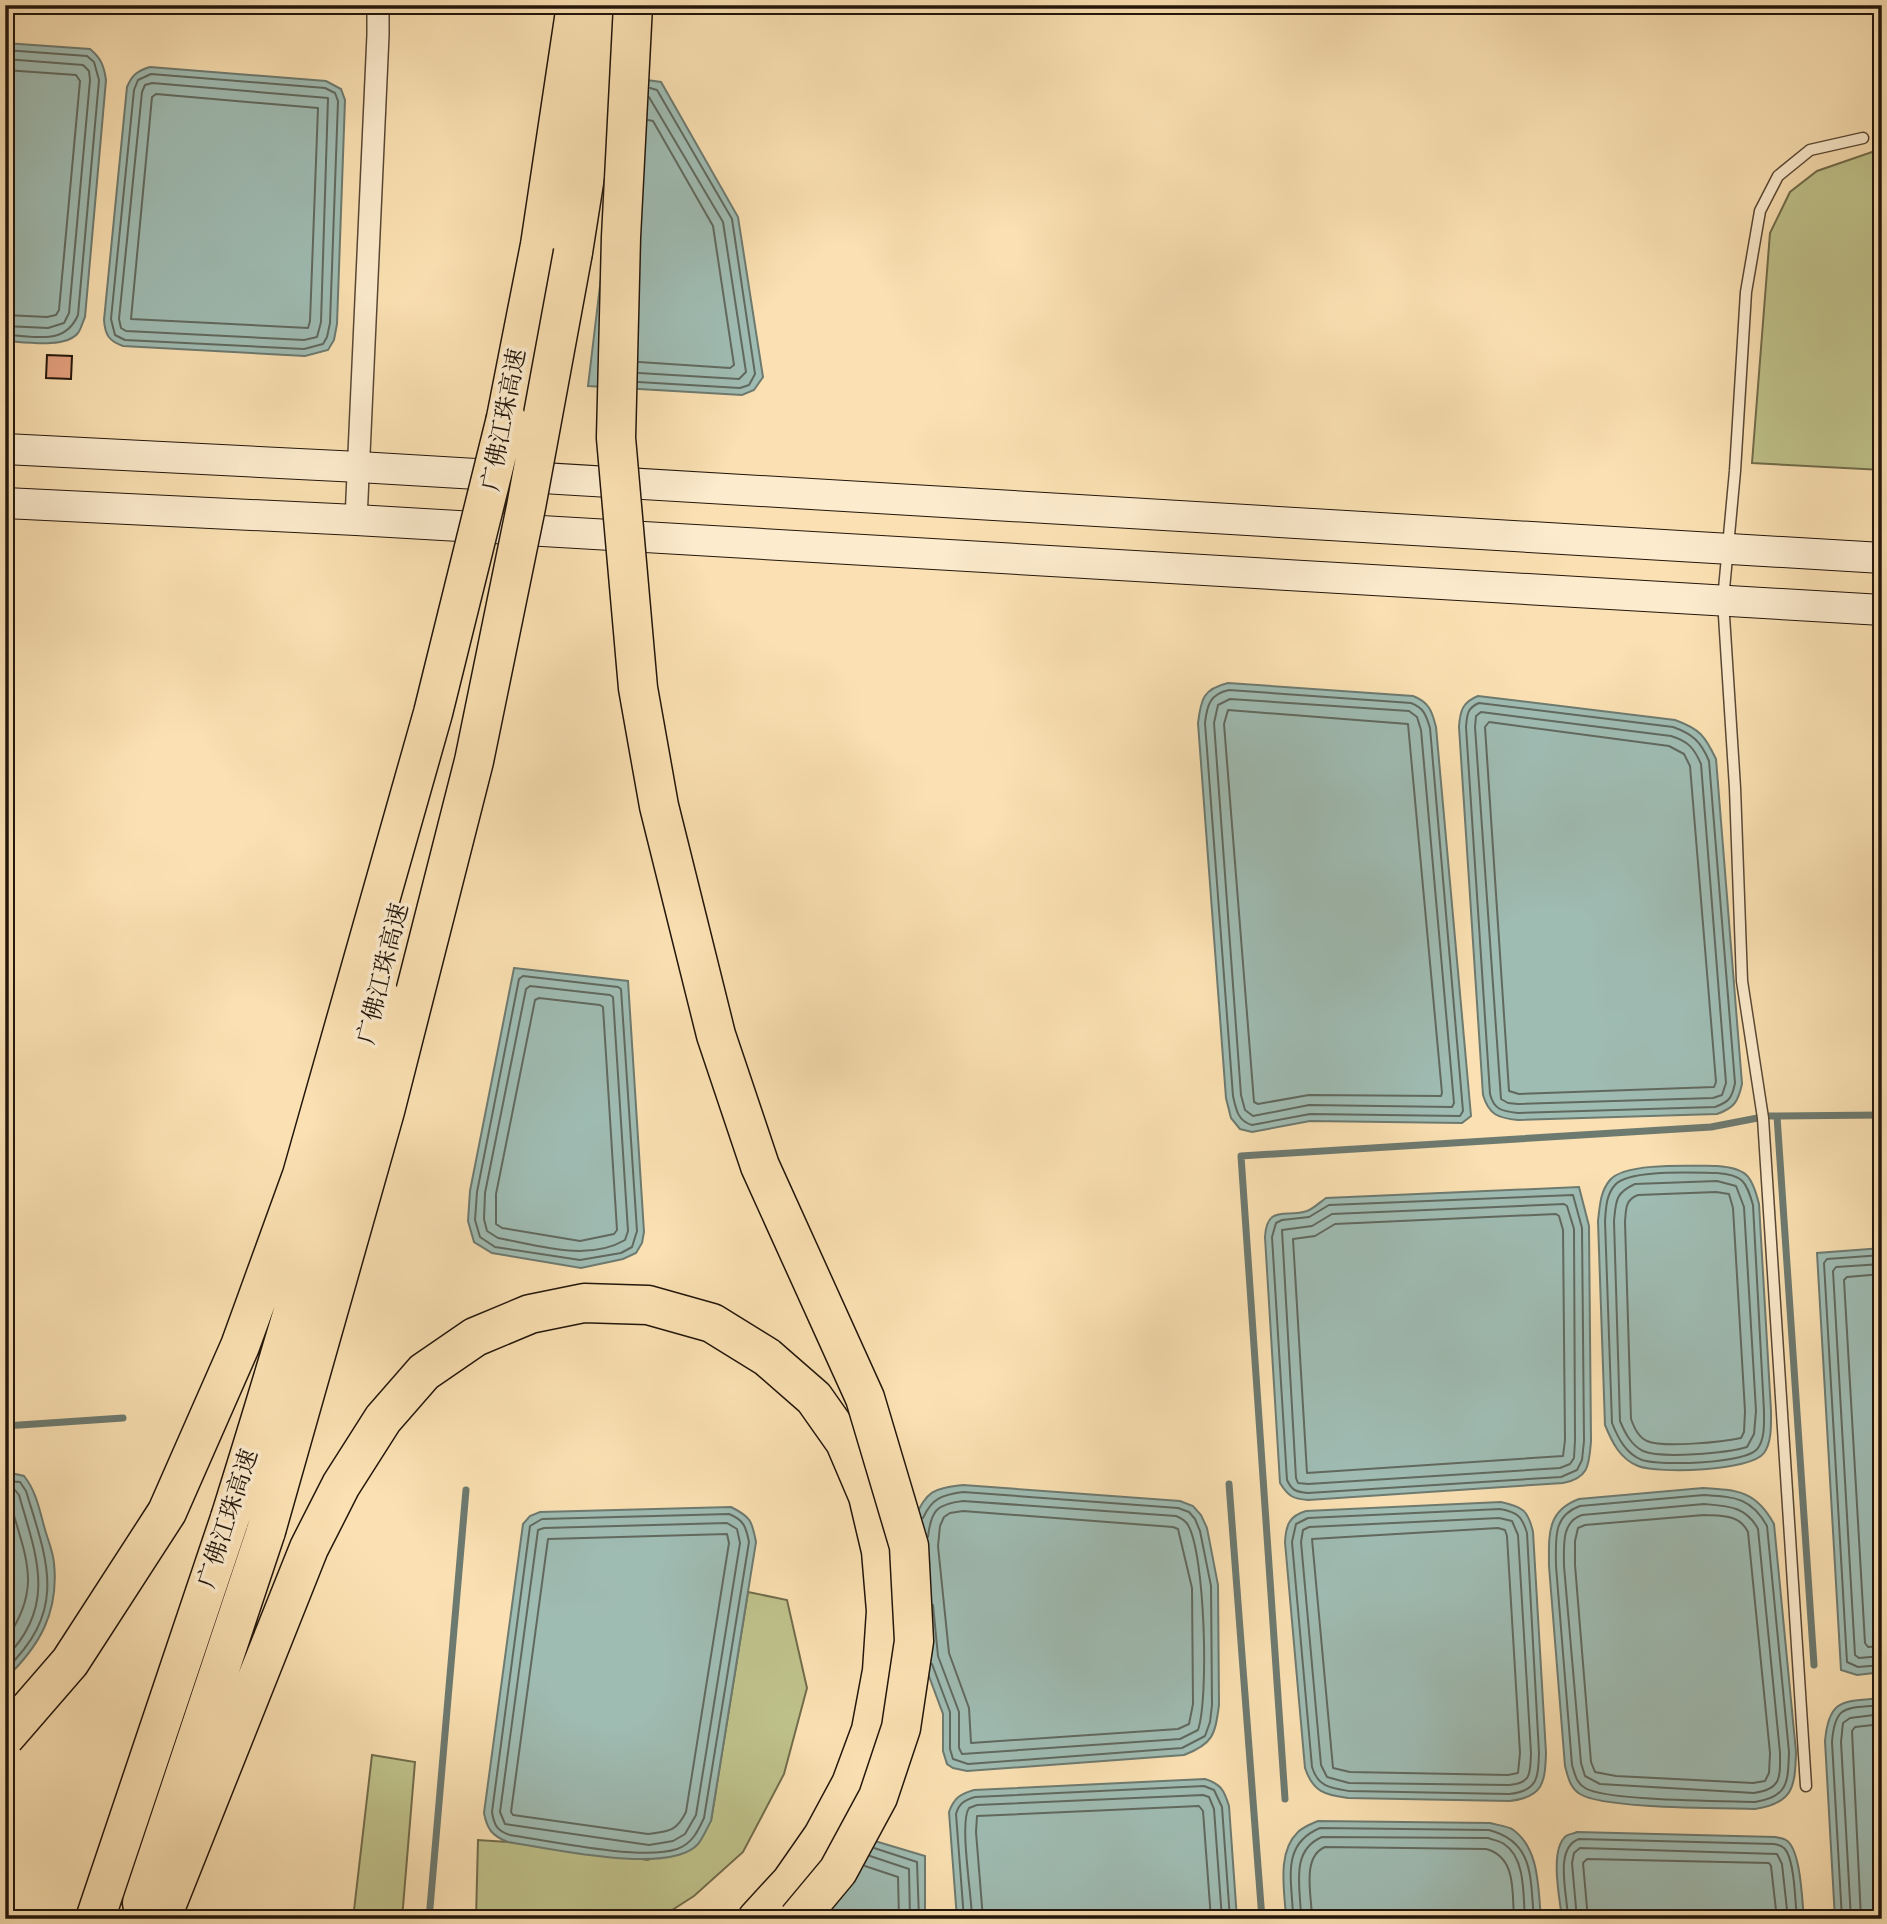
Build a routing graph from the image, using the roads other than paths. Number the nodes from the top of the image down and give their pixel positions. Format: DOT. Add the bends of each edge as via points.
graph roads {
  1 [pos="377,5"];
  2 [pos="576,5"];
  3 [pos="612,5"];
  4 [pos="633,5"];
  5 [pos="1863,138"];
  6 [pos="506,418"];
  7 [pos="5,449"];
  8 [pos="359,467"];
  9 [pos="5,503"];
  10 [pos="356,520"];
  11 [pos="1728,549"];
  12 [pos="1882,558"];
  13 [pos="1723,600"];
  14 [pos="1882,610"];
  15 [pos="5,1737"];
  16 [pos="1806,1786"];
  17 [pos="94,1919"];
  18 [pos="137,1919"];
  19 [pos="162,1919"];
  20 [pos="757,1919"];
  21 [pos="798,1919"];
  1 -- 8 [label="street"];
  2 -- 6 [label="highway, 广佛江珠高速" via="540,245"];
  3 -- 18 [label="highway, 广佛江珠高速, bridge" via="566,292 474,761 385,1111 266,1531"];
  4 -- 21 [label="highway, bridge" via="616,438 638,688 659,806 716,1035 760,1166 865,1398 909,1546 914,1641 901,1728 865,1822 838,1871"];
  5 -- 11 [label="lane" via="1810,150 1778,176 1760,211 1746,292"];
  6 -- 15 [label="highway, bridge" via="433,713 302,1175 240,1346 167,1512 70,1662"];
  6 -- 17 [label="highway, 广佛江珠高速, bridge" via="431,783 352,1105 230,1518"];
  7 -- 8 [label="main road"];
  8 -- 10 [label="street"];
  8 -- 11 [label="main road"];
  9 -- 10 [label="main road"];
  10 -- 13 [label="main road"];
  11 -- 12 [label="main road"];
  11 -- 13 [label="lane"];
  13 -- 14 [label="main road"];
  13 -- 16 [label="lane" via="1742,981 1763,1118"];
  19 -- 20 [label="highway" via="309,1548 341,1485 383,1419 424,1372 475,1337 530,1314 584,1303 648,1305 712,1323 767,1357 814,1398 845,1443 868,1496 879,1540 886,1611 882,1671 871,1730 851,1784 823,1836 791,1882"];
}
